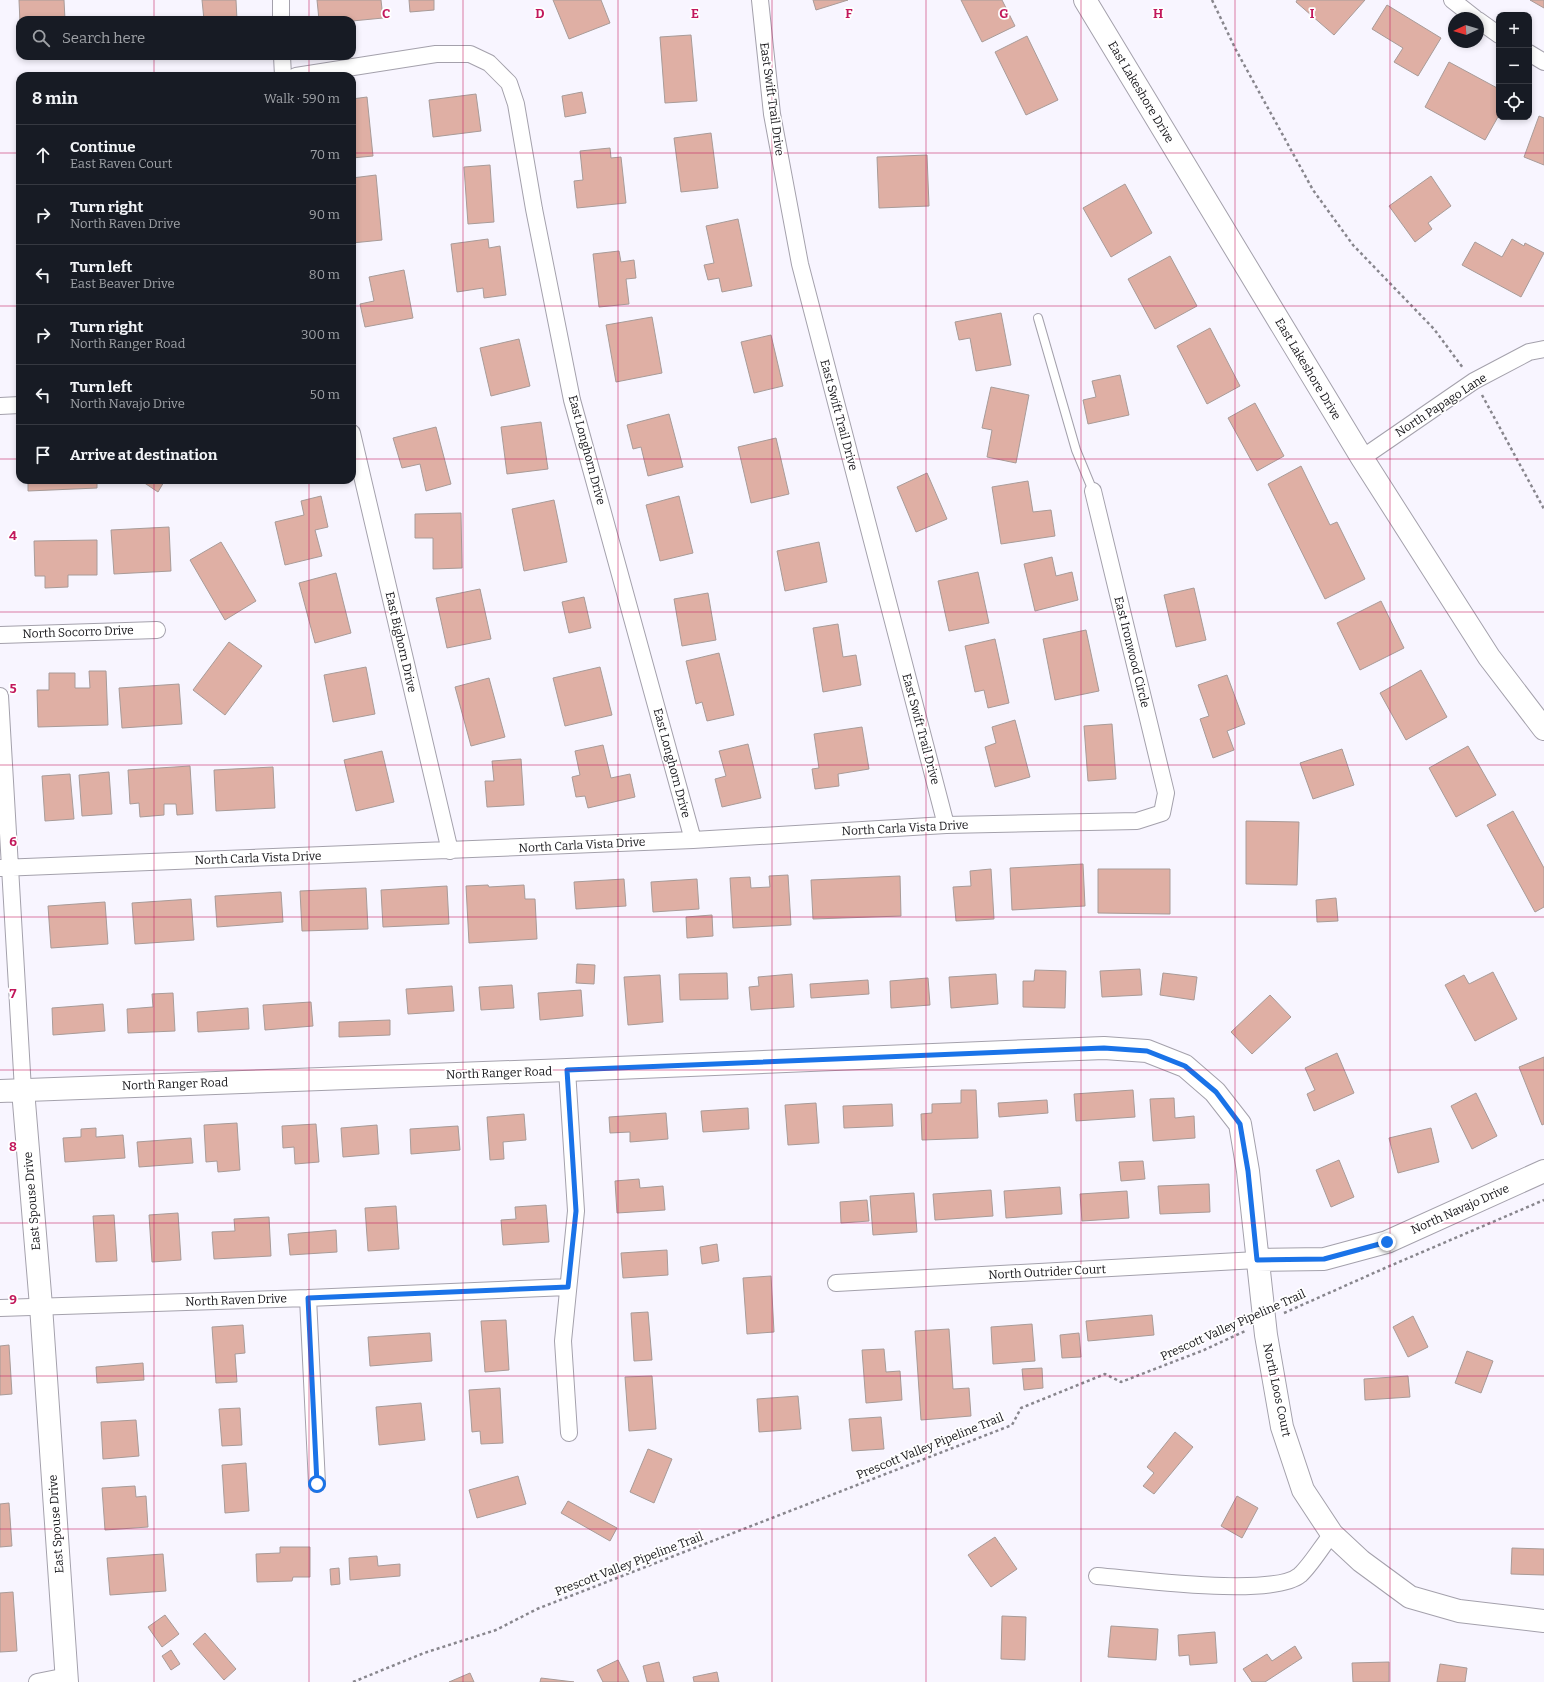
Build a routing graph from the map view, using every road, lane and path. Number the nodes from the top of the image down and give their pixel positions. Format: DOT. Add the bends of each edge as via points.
graph roads {
  1 [pos="281,0"];
  2 [pos="760,0"];
  3 [pos="1085,0"];
  4 [pos="1212,0"];
  5 [pos="1452,0"];
  6 [pos="1467,12"];
  7 [pos="281,16"];
  8 [pos="1484,24"];
  9 [pos="1496,33"];
  10 [pos="1532,55"];
  11 [pos="282,60"];
  12 [pos="1544,62"];
  13 [pos="283,72"];
  14 [pos="321,72"];
  15 [pos="1038,318"];
  16 [pos="1544,349"];
  17 [pos="1474,381"];
  18 [pos="16,405"];
  19 [pos="0,406"];
  20 [pos="356,450"];
  21 [pos="1362,458"];
  22 [pos="1093,491"];
  23 [pos="1544,508"];
  24 [pos="157,630"];
  25 [pos="0,635"];
  26 [pos="0,696"];
  27 [pos="1544,729"];
  28 [pos="1162,813"];
  29 [pos="946,825"];
  30 [pos="693,840"];
  31 [pos="450,851"];
  32 [pos="4,868"];
  33 [pos="567,1070"];
  34 [pos="23,1090"];
  35 [pos="0,1091"];
  36 [pos="1544,1171"];
  37 [pos="1544,1200"];
  38 [pos="1257,1260"];
  39 [pos="836,1283"];
  40 [pos="568,1287"];
  41 [pos="308,1298"];
  42 [pos="41,1306"];
  43 [pos="0,1308"];
  44 [pos="1264,1323"];
  45 [pos="569,1433"];
  46 [pos="317,1484"];
  47 [pos="1332,1534"];
  48 [pos="1097,1576"];
  49 [pos="1544,1621"];
  50 [pos="67,1679"];
  51 [pos="38,1682"];
  52 [pos="353,1682"];
  1 -- 7 [label="street"];
  2 -- 29 [label="street, East Swift Trail Drive" via="772,114 800,264"];
  3 -- 21 [label="street, East Lakeshore Drive"];
  4 -- 17 [label="path" via="1236,50 1313,190 1353,245 1434,329"];
  5 -- 6 [label="street"];
  8 -- 9 [label="street"];
  10 -- 12 [label="street"];
  11 -- 13 [label="street"];
  14 -- 30 [label="street, East Longhorn Drive" via="436,54 470,54 490,63 509,83 516,104 572,400"];
  15 -- 22 [label="lane" via="1076,450"];
  16 -- 17 [label="street, North Papago Lane" via="1529,352"];
  17 -- 21 [label="street, North Papago Lane"];
  17 -- 23 [label="path"];
  18 -- 19 [label="street"];
  20 -- 31 [label="street, East Bighorn Drive"];
  21 -- 27 [label="street, East Lakeshore Drive" via="1489,657"];
  22 -- 28 [label="street, East Ironwood Circle" via="1166,793"];
  24 -- 25 [label="street, North Socorro Drive"];
  26 -- 32 [label="street, East Spouse Drive"];
  28 -- 29 [label="street, North Carla Vista Drive" via="1137,821"];
  29 -- 30 [label="street, North Carla Vista Drive"];
  30 -- 31 [label="street, North Carla Vista Drive"];
  31 -- 32 [label="street, North Carla Vista Drive"];
  32 -- 34 [label="street, East Spouse Drive"];
  33 -- 34 [label="street, North Ranger Road"];
  33 -- 38 [label="street, North Ranger Road" via="1104,1048 1147,1051 1185,1066 1216,1092 1240,1124 1248,1171"];
  33 -- 40 [label="street" via="576,1211"];
  34 -- 35 [label="street, North Ranger Road"];
  34 -- 42 [label="street, East Spouse Drive"];
  36 -- 38 [label="street, North Navajo Drive" via="1387,1242 1324,1259"];
  37 -- 44 [label="path, Prescott Valley Pipeline Trail"];
  38 -- 39 [label="street, North Outrider Court"];
  38 -- 44 [label="street, North Loos Court"];
  40 -- 41 [label="street, North Raven Drive"];
  40 -- 45 [label="street" via="563,1341"];
  41 -- 42 [label="street, North Raven Drive"];
  41 -- 46 [label="street"];
  42 -- 43 [label="street, North Raven Drive"];
  42 -- 50 [label="street, East Spouse Drive"];
  44 -- 47 [label="street, North Loos Court" via="1282,1427 1303,1490"];
  44 -- 52 [label="path, Prescott Valley Pipeline Trail" via="1204,1350 1121,1382 1104,1374 1021,1408 1012,1425 538,1609 496,1630 424,1653"];
  47 -- 48 [label="street" via="1299,1575 1278,1584 1212,1585"];
  47 -- 49 [label="street, North Loos Court" via="1361,1561 1410,1597 1460,1611"];
  50 -- 51 [label="street"];
}
